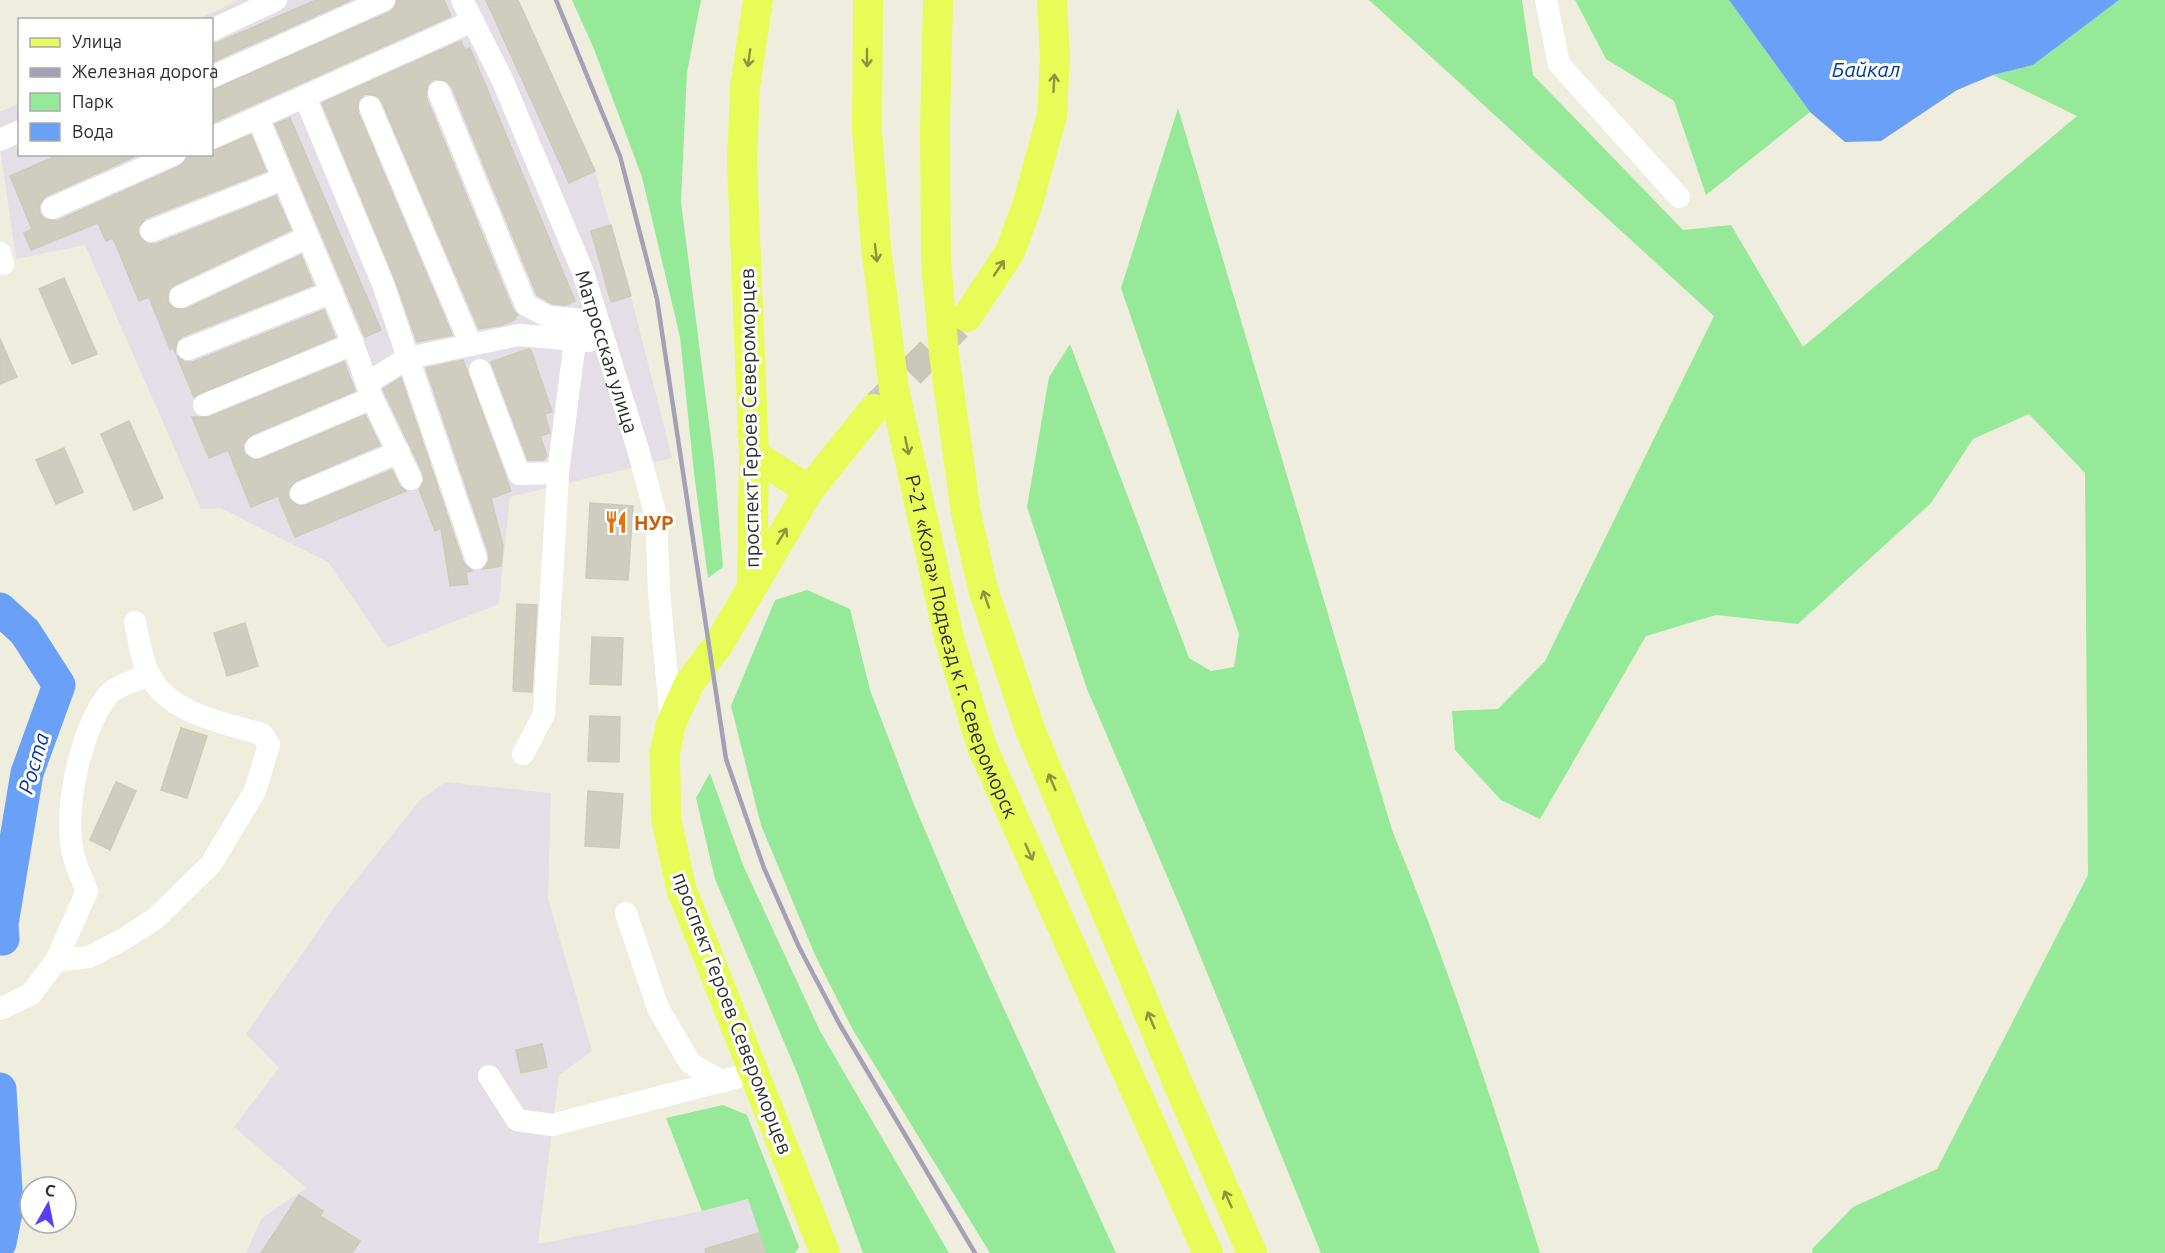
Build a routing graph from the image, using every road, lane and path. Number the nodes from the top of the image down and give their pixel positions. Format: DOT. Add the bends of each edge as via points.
graph roads {
  1 [pos="276,0"];
  2 [pos="384,0"];
  3 [pos="462,0"];
  4 [pos="758,0"];
  5 [pos="868,0"];
  6 [pos="938,0"];
  7 [pos="1052,0"];
  8 [pos="1546,0"];
  9 [pos="473,21"];
  10 [pos="213,30"];
  11 [pos="213,77"];
  12 [pos="439,92"];
  13 [pos="305,97"];
  14 [pos="370,107"];
  15 [pos="258,118"];
  16 [pos="18,132"];
  17 [pos="213,138"];
  18 [pos="0,140"];
  19 [pos="170,156"];
  20 [pos="283,178"];
  21 [pos="1679,197"];
  22 [pos="52,208"];
  23 [pos="151,231"];
  24 [pos="308,237"];
  25 [pos="332,292"];
  26 [pos="180,297"];
  27 [pos="967,316"];
  28 [pos="601,332"];
  29 [pos="575,341"];
  30 [pos="354,344"];
  31 [pos="471,345"];
  32 [pos="188,349"];
  33 [pos="408,358"];
  34 [pos="480,370"];
  35 [pos="370,390"];
  36 [pos="204,405"];
  37 [pos="874,409"];
  38 [pos="256,447"];
  39 [pos="399,452"];
  40 [pos="754,455"];
  41 [pos="558,473"];
  42 [pos="411,479"];
  43 [pos="809,490"];
  44 [pos="302,493"];
  45 [pos="476,558"];
  46 [pos="752,586"];
  47 [pos="135,622"];
  48 [pos="149,675"];
  49 [pos="671,724"];
  50 [pos="523,754"];
  51 [pos="626,913"];
  52 [pos="56,961"];
  53 [pos="0,1009"];
  54 [pos="753,1073"];
  55 [pos="489,1076"];
  56 [pos="722,1082"];
  57 [pos="825,1253"];
  58 [pos="1208,1253"];
  59 [pos="1252,1253"];
  1 -- 10 [label="street"];
  2 -- 11 [label="street"];
  3 -- 9 [label="street, Матросская улица"];
  4 -- 40 [label="main road, проспект Героев Североморцев, one-way" via="745,87 742,162"];
  5 -- 58 [label="main road, Р-21 «Кола» Подъезд к г. Североморск, one-way" via="867,130 876,247 894,389 949,638 982,747"];
  59 -- 6 [label="main road, Р-21 «Кола» Подъезд к г. Североморск, one-way" via="1030,729 982,590 966,513 944,354 936,261"];
  27 -- 7 [label="main road, one-way" via="1010,252 1052,115"];
  8 -- 21 [label="street" via="1559,64"];
  9 -- 13 [label="street"];
  9 -- 28 [label="street, Матросская улица" via="502,79 583,272"];
  12 -- 28 [label="street" via="526,305"];
  13 -- 15 [label="street"];
  13 -- 33 [label="street" via="383,284"];
  14 -- 31 [label="street"];
  15 -- 17 [label="street"];
  15 -- 20 [label="street"];
  16 -- 18 [label="street"];
  19 -- 22 [label="street"];
  20 -- 23 [label="street"];
  20 -- 24 [label="street"];
  24 -- 25 [label="street"];
  24 -- 26 [label="street"];
  25 -- 30 [label="street"];
  25 -- 32 [label="street"];
  28 -- 29 [label="street"];
  28 -- 49 [label="street, Матросская улица" via="656,516"];
  29 -- 31 [label="street" via="519,335"];
  29 -- 41 [label="street"];
  30 -- 35 [label="street"];
  30 -- 36 [label="street"];
  31 -- 33 [label="street"];
  33 -- 35 [label="street"];
  33 -- 45 [label="street"];
  34 -- 41 [label="street" via="519,474"];
  35 -- 38 [label="street"];
  35 -- 39 [label="street"];
  37 -- 43 [label="main road"];
  39 -- 42 [label="street"];
  39 -- 44 [label="street"];
  40 -- 43 [label="main road"];
  40 -- 46 [label="main road, проспект Героев Североморцев"];
  41 -- 50 [label="street" via="544,714"];
  46 -- 43 [label="main road, one-way"];
  46 -- 49 [label="main road, проспект Героев Североморцев" via="720,642 689,684"];
  47 -- 48 [label="street"];
  48 -- 52 [label="street" via="109,693 85,737 72,792 72,831 73,856 87,891"];
  48 -- 52 [label="street" via="165,698 196,713 262,734 268,745 255,791 211,864 155,919 89,957"];
  49 -- 54 [label="main road, проспект Героев Североморцев" via="665,752 666,818 681,888"];
  51 -- 56 [label="street" via="658,1008 690,1063"];
  52 -- 53 [label="street" via="31,994"];
  54 -- 56 [label="street"];
  54 -- 57 [label="main road, проспект Героев Североморцев"];
  55 -- 56 [label="street" via="517,1120 552,1125"];
}
